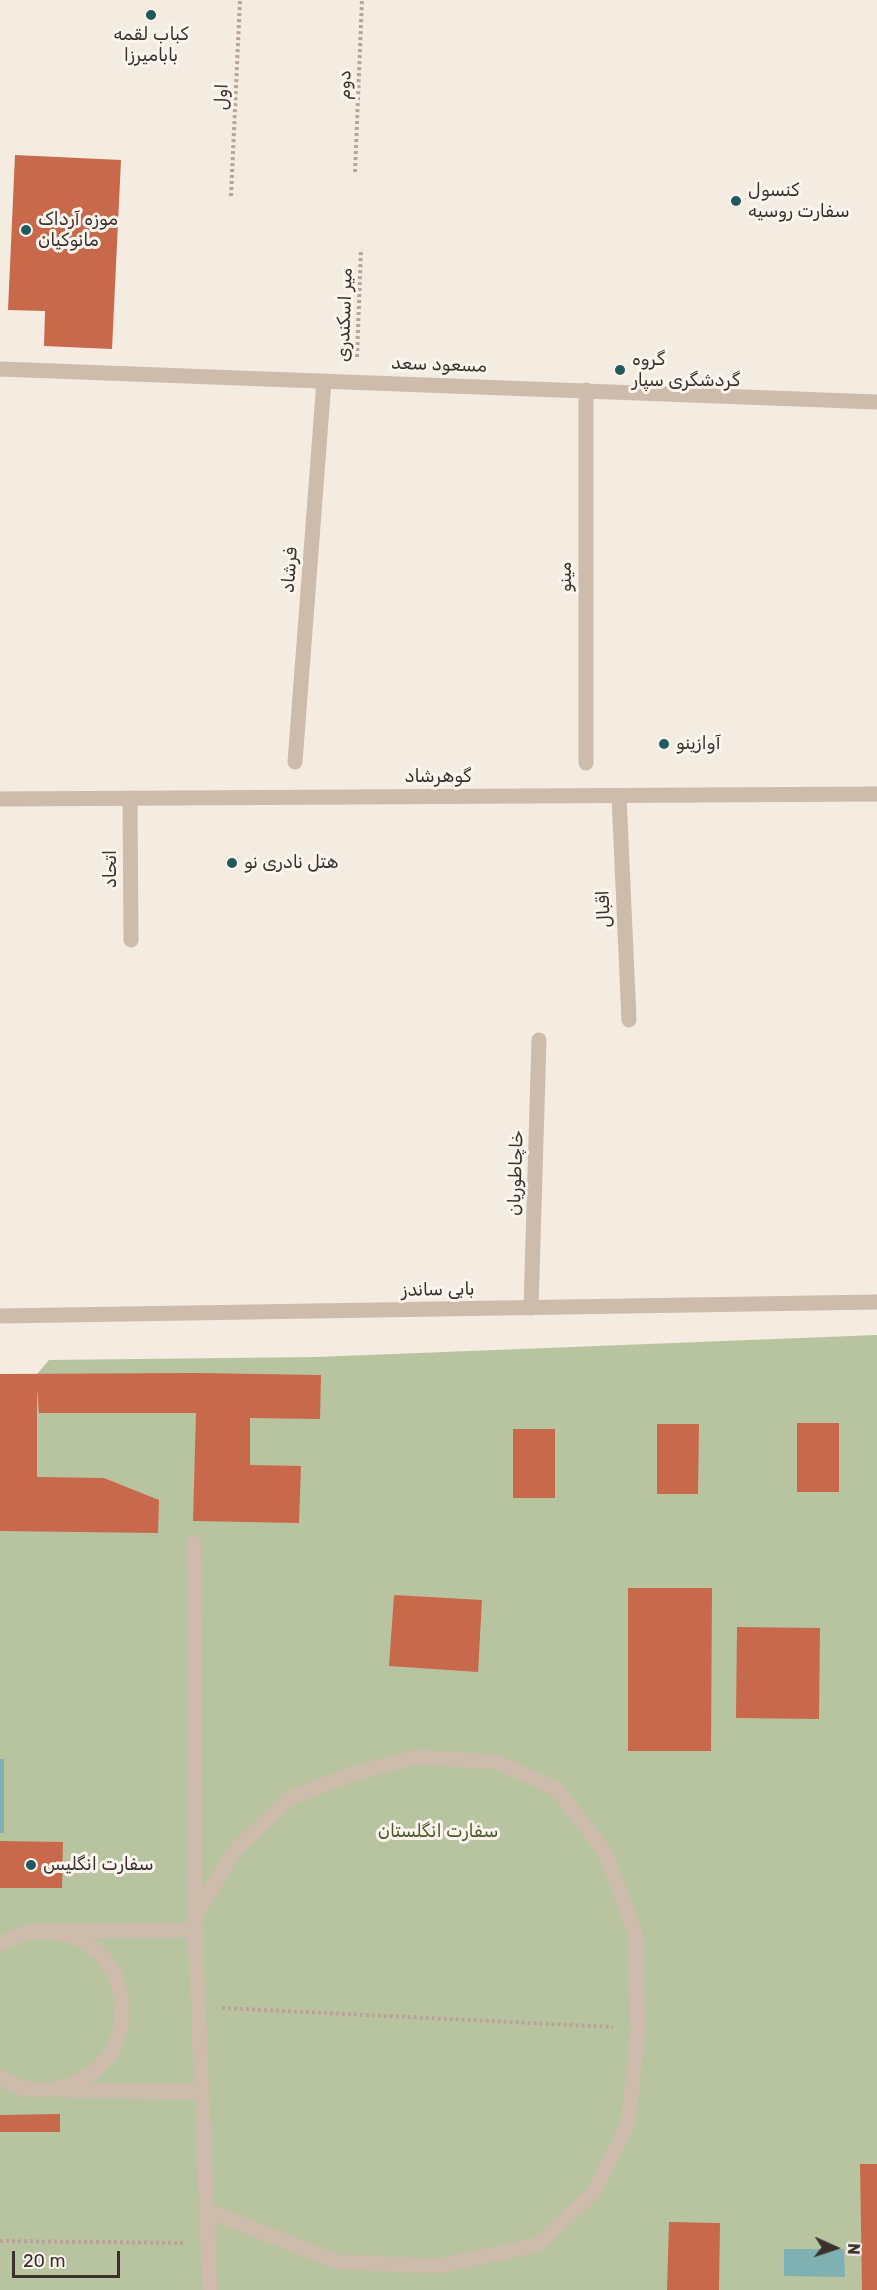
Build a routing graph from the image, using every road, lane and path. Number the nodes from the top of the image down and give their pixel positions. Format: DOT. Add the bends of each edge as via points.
graph roads {
  1 [pos="240,0"];
  2 [pos="362,0"];
  3 [pos="355,172"];
  4 [pos="231,196"];
  5 [pos="361,249"];
  6 [pos="0,369"];
  7 [pos="324,381"];
  8 [pos="356,382"];
  9 [pos="586,390"];
  10 [pos="877,402"];
  11 [pos="295,762"];
  12 [pos="586,763"];
  13 [pos="877,794"];
  14 [pos="619,796"];
  15 [pos="130,798"];
  16 [pos="0,799"];
  17 [pos="131,940"];
  18 [pos="629,1020"];
  19 [pos="539,1040"];
  20 [pos="877,1302"];
  21 [pos="531,1308"];
  22 [pos="0,1316"];
  23 [pos="194,1543"];
  24 [pos="195,1922"];
  25 [pos="53,1931"];
  26 [pos="0,1944"];
  27 [pos="199,2007"];
  28 [pos="638,2028"];
  29 [pos="0,2077"];
  30 [pos="47,2090"];
  31 [pos="202,2092"];
  32 [pos="208,2211"];
  33 [pos="0,2241"];
  34 [pos="208,2243"];
  35 [pos="210,2290"];
  1 -- 4 [label="path, اول"];
  2 -- 3 [label="path, دوم"];
  5 -- 8 [label="path, میر اسکندری"];
  6 -- 7 [label="street, مسعود سعد"];
  7 -- 8 [label="street, مسعود سعد"];
  7 -- 11 [label="street, فرشاد"];
  8 -- 9 [label="street, مسعود سعد"];
  9 -- 10 [label="street, مسعود سعد"];
  9 -- 12 [label="street, مینو"];
  13 -- 14 [label="street, گوهرشاد"];
  14 -- 15 [label="street, گوهرشاد"];
  14 -- 18 [label="street, اقبال"];
  15 -- 16 [label="street, گوهرشاد"];
  15 -- 17 [label="street, اتحاد"];
  19 -- 21 [label="street, خاچاطوریان"];
  20 -- 21 [label="street, بابی ساندز"];
  21 -- 22 [label="street, بابی ساندز"];
  23 -- 24 [label="street"];
  24 -- 25 [label="street"];
  24 -- 27 [label="street"];
  24 -- 28 [label="street" via="236,1849 290,1798 416,1756 497,1762 557,1789 606,1854 635,1933"];
  25 -- 26 [label="street" via="26,1932"];
  25 -- 30 [label="street" via="78,1938 100,1953 115,1975 122,2001 122,2027 112,2052 95,2071 72,2085"];
  27 -- 28 [label="path"];
  27 -- 31 [label="street"];
  28 -- 32 [label="street" via="628,2124 593,2193 537,2245 438,2266 337,2262"];
  29 -- 30 [label="street" via="21,2088"];
  30 -- 31 [label="street"];
  31 -- 32 [label="street"];
  32 -- 34 [label="street"];
  33 -- 34 [label="path"];
  34 -- 35 [label="street"];
}
